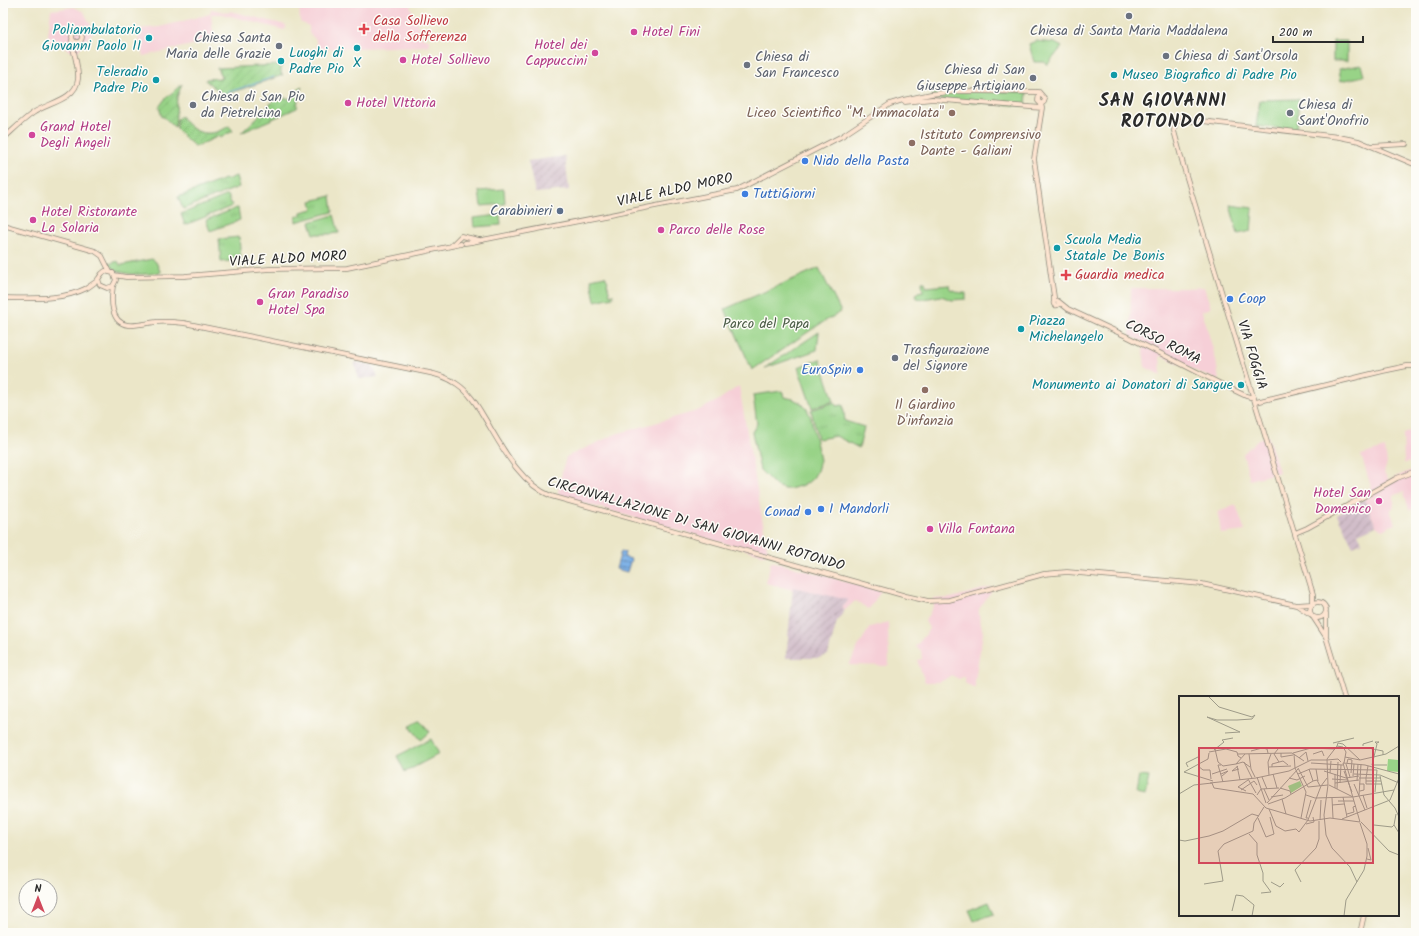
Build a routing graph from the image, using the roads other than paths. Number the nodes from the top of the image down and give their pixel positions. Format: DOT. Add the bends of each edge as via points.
graph roads {
  1 [pos="72,40"];
  2 [pos="79,42"];
  3 [pos="75,54"];
  4 [pos="1039,92"];
  5 [pos="1040,104"];
  6 [pos="878,111"];
  7 [pos="1179,116"];
  8 [pos="1192,121"];
  9 [pos="3,139"];
  10 [pos="1406,144"];
  11 [pos="1369,146"];
  12 [pos="1416,166"];
  13 [pos="3,225"];
  14 [pos="464,236"];
  15 [pos="458,240"];
  16 [pos="482,240"];
  17 [pos="463,243"];
  18 [pos="449,247"];
  19 [pos="396,258"];
  20 [pos="104,262"];
  21 [pos="398,264"];
  22 [pos="102,273"];
  23 [pos="112,273"];
  24 [pos="126,277"];
  25 [pos="98,280"];
  26 [pos="114,284"];
  27 [pos="88,287"];
  28 [pos="104,288"];
  29 [pos="3,298"];
  30 [pos="112,299"];
  31 [pos="1416,366"];
  32 [pos="1255,400"];
  33 [pos="1416,471"];
  34 [pos="1295,533"];
  35 [pos="1313,594"];
  36 [pos="1319,602"];
  37 [pos="1312,604"];
  38 [pos="1296,605"];
  39 [pos="1326,612"];
  40 [pos="1312,616"];
  41 [pos="1326,637"];
  42 [pos="1344,696"];
  43 [pos="1364,916"];
  44 [pos="1360,933"];
  1 -- 2 [label="main road"];
  1 -- 2 [label="main road" via="73,34 78,33 81,37"];
  1 -- 3 [label="main road"];
  2 -- 3 [label="main road"];
  3 -- 9 [label="main road" via="78,80 73,91 32,114"];
  4 -- 5 [label="main road"];
  4 -- 5 [label="main road" via="1045,102"];
  4 -- 6 [label="main road" via="951,91 896,102"];
  5 -- 6 [label="main road" via="926,99"];
  5 -- 32 [label="main road, CORSO ROMA" via="1034,159 1053,292 1058,303"];
  6 -- 16 [label="main road, VIALE ALDO MORO" via="842,136 737,190"];
  7 -- 8 [label="main road"];
  8 -- 11 [label="main road" via="1339,137"];
  8 -- 32 [label="main road, VIA FOGGIA" via="1177,121 1174,124 1174,131"];
  10 -- 11 [label="main road"];
  11 -- 12 [label="main road"];
  13 -- 20 [label="main road" via="95,251"];
  14 -- 15 [label="main road, VIALE ALDO MORO" via="460,236"];
  14 -- 16 [label="main road, VIALE ALDO MORO"];
  14 -- 17 [label="main road" via="466,239"];
  15 -- 17 [label="main road"];
  15 -- 18 [label="main road, VIALE ALDO MORO"];
  16 -- 17 [label="main road, VIALE ALDO MORO"];
  17 -- 18 [label="main road, VIALE ALDO MORO"];
  18 -- 19 [label="main road, VIALE ALDO MORO"];
  19 -- 21 [label="main road"];
  19 -- 24 [label="main road, VIALE ALDO MORO" via="347,268 270,269 199,276"];
  20 -- 22 [label="main road"];
  20 -- 23 [label="main road"];
  22 -- 23 [label="main road"];
  22 -- 25 [label="main road"];
  23 -- 24 [label="main road, VIALE ALDO MORO"];
  23 -- 26 [label="main road"];
  24 -- 26 [label="main road, VIALE ALDO MORO"];
  25 -- 27 [label="main road"];
  25 -- 28 [label="main road"];
  26 -- 28 [label="main road"];
  26 -- 30 [label="main road, CIRCONVALLAZIONE DI SAN GIOVANNI ROTONDO"];
  27 -- 28 [label="main road"];
  27 -- 29 [label="main road" via="72,294 51,298"];
  28 -- 30 [label="main road, CIRCONVALLAZIONE DI SAN GIOVANNI ROTONDO"];
  30 -- 38 [label="main road, CIRCONVALLAZIONE DI SAN GIOVANNI ROTONDO" via="115,316 123,324 184,323 448,378 471,398 525,478 535,488 551,496 906,596 924,600 952,600 1044,574 1067,572 1202,584"];
  31 -- 32 [label="main road"];
  32 -- 34 [label="main road, VIA FOGGIA"];
  33 -- 34 [label="main road" via="1397,478"];
  34 -- 35 [label="main road, VIA FOGGIA"];
  35 -- 36 [label="main road, VIA FOGGIA"];
  35 -- 37 [label="main road, VIA FOGGIA"];
  36 -- 37 [label="main road"];
  36 -- 39 [label="main road, VIA FOGGIA" via="1325,605"];
  37 -- 38 [label="main road, CIRCONVALLAZIONE DI SAN GIOVANNI ROTONDO"];
  37 -- 40 [label="main road, VIA FOGGIA" via="1309,609"];
  38 -- 40 [label="main road, CIRCONVALLAZIONE DI SAN GIOVANNI ROTONDO"];
  39 -- 40 [label="main road" via="1320,617"];
  39 -- 41 [label="main road, VIA FOGGIA"];
  40 -- 41 [label="main road, VIA FOGGIA"];
  41 -- 42 [label="main road, VIA FOGGIA"];
  43 -- 44 [label="main road"];
}
